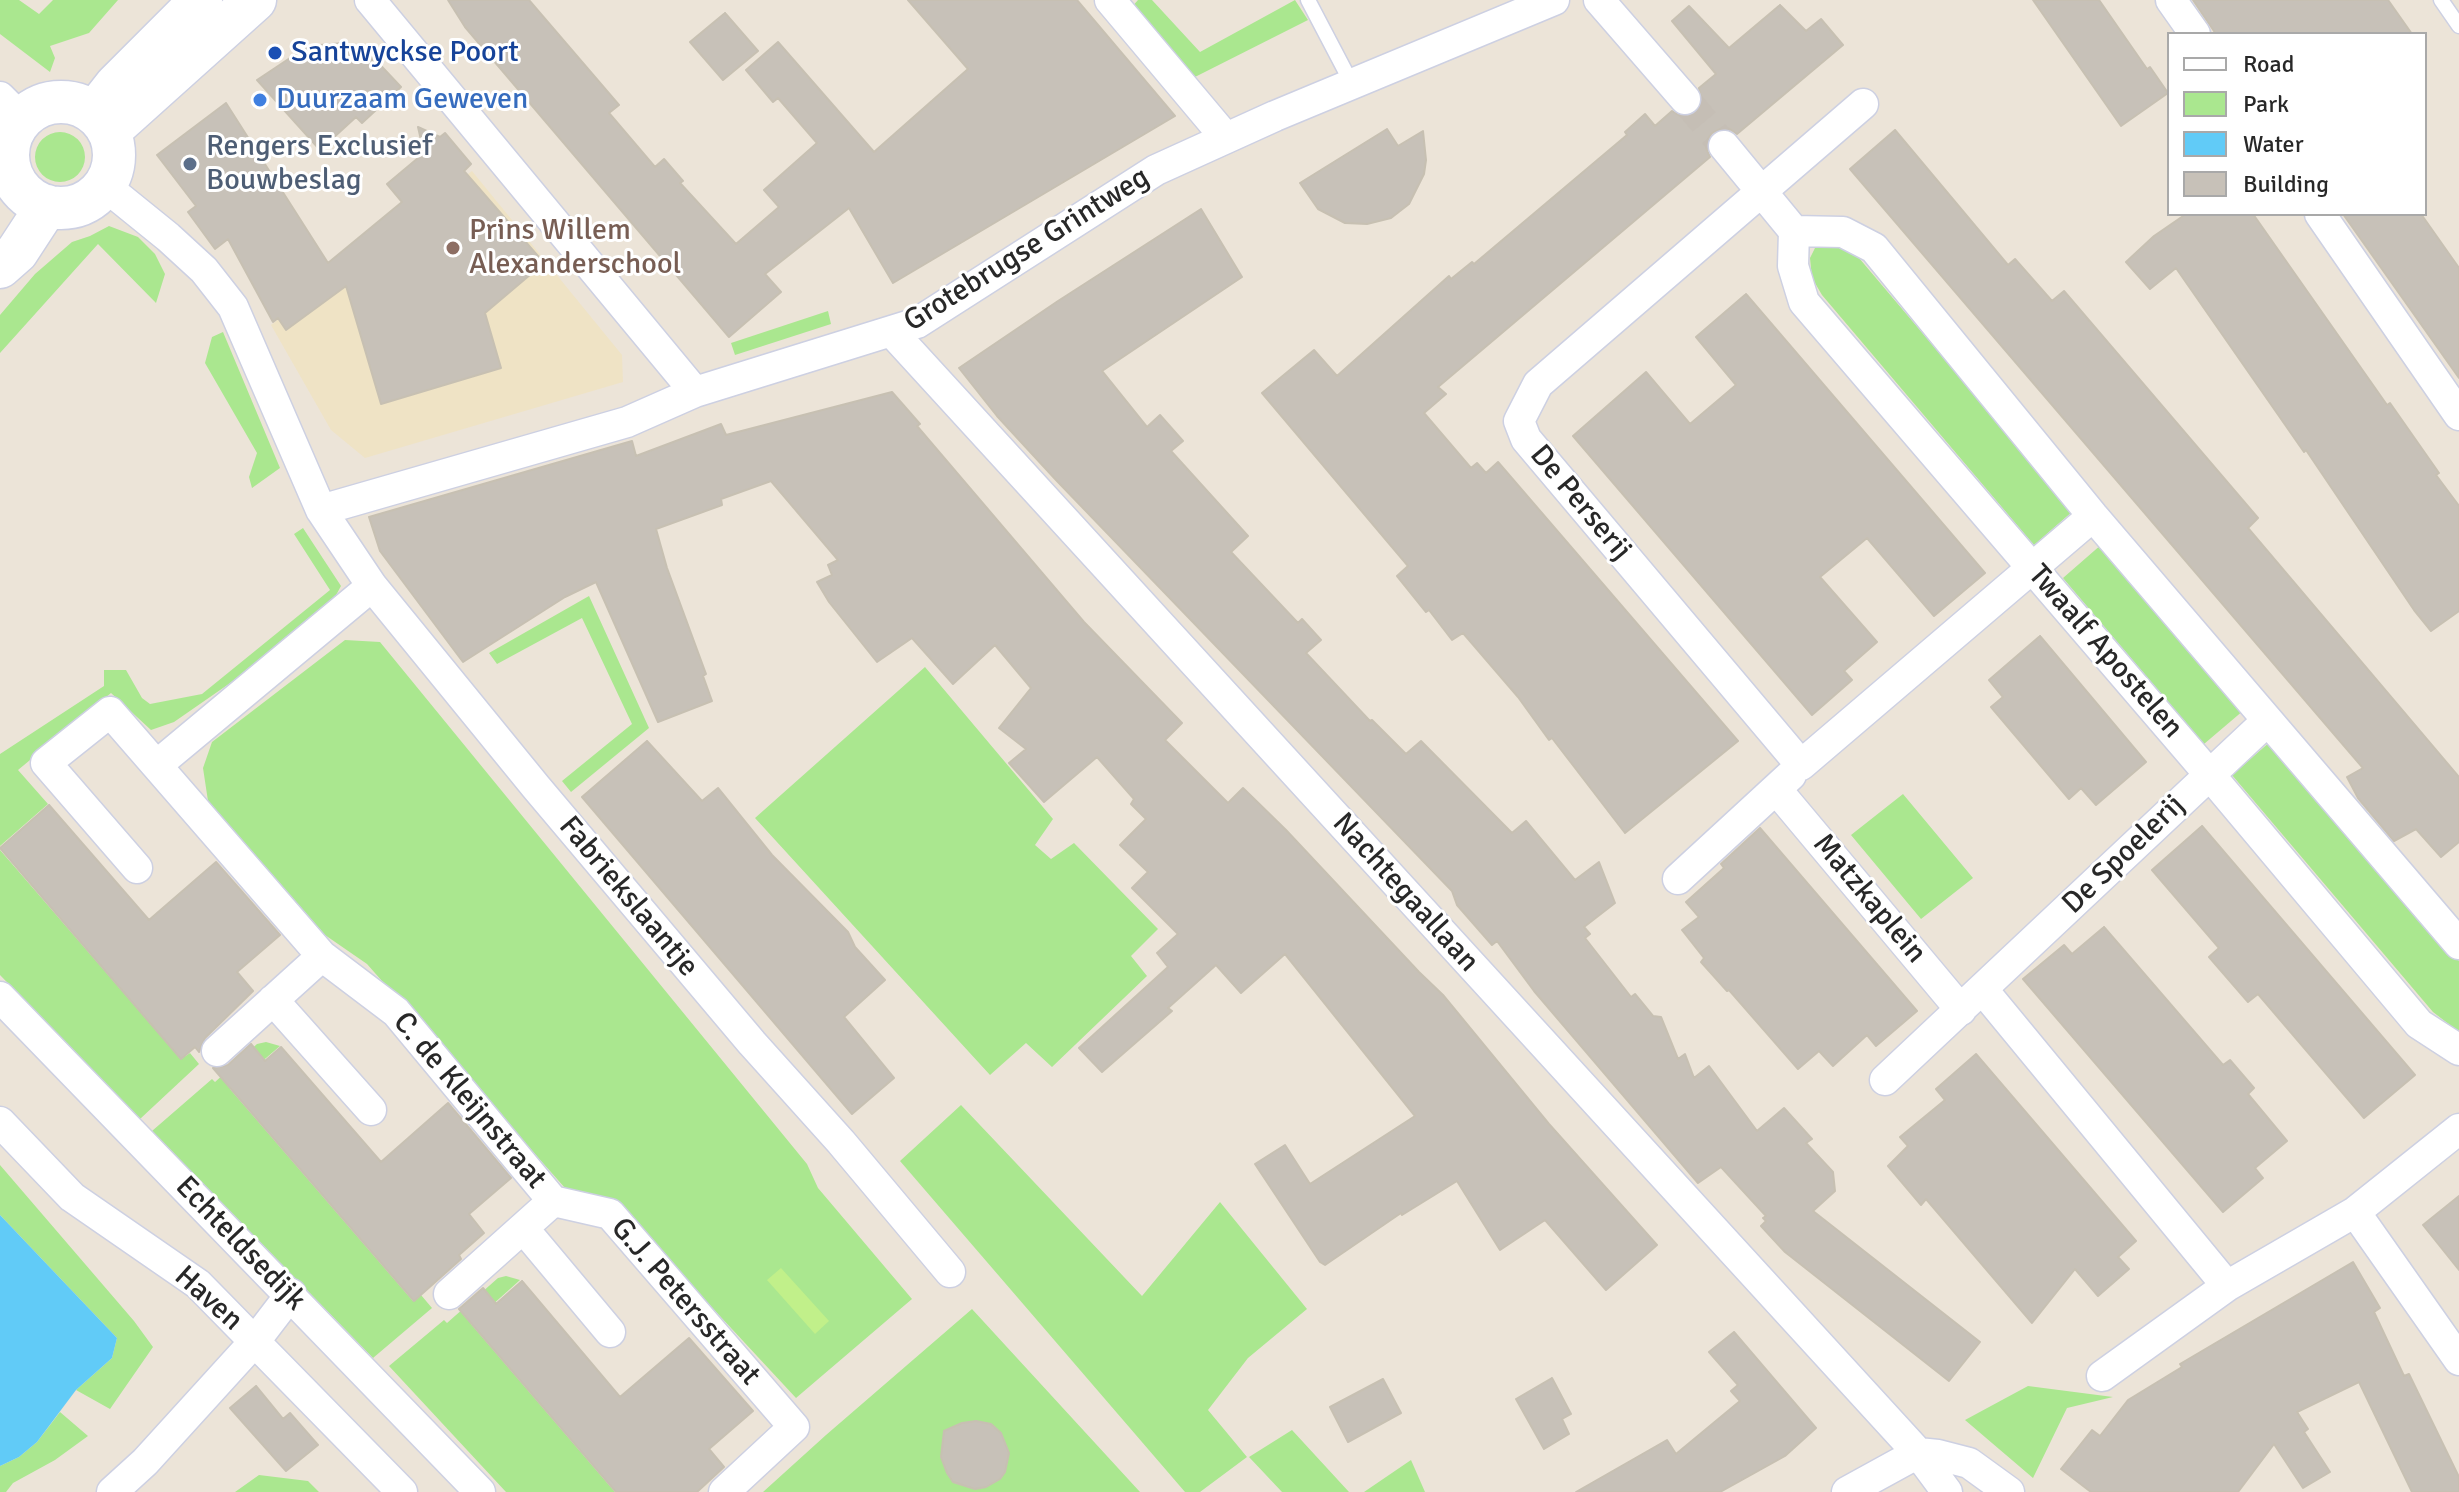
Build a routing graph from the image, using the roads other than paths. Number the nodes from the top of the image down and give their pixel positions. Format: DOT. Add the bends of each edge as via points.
graph roads {
  1 [pos="201,0"];
  2 [pos="255,0"];
  3 [pos="370,0"];
  4 [pos="1110,0"];
  5 [pos="1308,0"];
  6 [pos="1554,0"];
  7 [pos="1599,0"];
  8 [pos="2171,0"];
  9 [pos="2441,0"];
  10 [pos="2459,26"];
  11 [pos="2194,32"];
  12 [pos="1352,84"];
  13 [pos="1685,99"];
  14 [pos="1863,104"];
  15 [pos="11,108"];
  16 [pos="102,122"];
  17 [pos="1226,138"];
  18 [pos="1724,146"];
  19 [pos="105,186"];
  20 [pos="1762,192"];
  21 [pos="37,200"];
  22 [pos="2321,216"];
  23 [pos="1794,231"];
  24 [pos="0,238"];
  25 [pos="0,267"];
  26 [pos="892,332"];
  27 [pos="695,392"];
  28 [pos="2459,415"];
  29 [pos="321,510"];
  30 [pos="2093,516"];
  31 [pos="2033,569"];
  32 [pos="372,586"];
  33 [pos="2267,721"];
  34 [pos="157,765"];
  35 [pos="1801,765"];
  36 [pos="2209,774"];
  37 [pos="1776,789"];
  38 [pos="137,868"];
  39 [pos="1678,879"];
  40 [pos="2459,944"];
  41 [pos="322,956"];
  42 [pos="0,997"];
  43 [pos="273,1000"];
  44 [pos="1972,1000"];
  45 [pos="2459,1050"];
  46 [pos="217,1051"];
  47 [pos="1885,1080"];
  48 [pos="371,1110"];
  49 [pos="0,1122"];
  50 [pos="2459,1129"];
  51 [pos="553,1201"];
  52 [pos="2355,1212"];
  53 [pos="523,1228"];
  54 [pos="950,1272"];
  55 [pos="2227,1286"];
  56 [pos="291,1294"];
  57 [pos="449,1294"];
  58 [pos="610,1332"];
  59 [pos="255,1341"];
  60 [pos="2459,1360"];
  61 [pos="2102,1376"];
  62 [pos="1918,1453"];
  63 [pos="112,1492"];
  64 [pos="402,1492"];
  65 [pos="480,1492"];
  66 [pos="724,1492"];
  67 [pos="1847,1492"];
  68 [pos="1947,1492"];
  69 [pos="2009,1492"];
  1 -- 16 [label="main road" via="116,85"];
  2 -- 16 [label="main road"];
  3 -- 27 [label="street"];
  4 -- 17 [label="street"];
  5 -- 12 [label="lane"];
  6 -- 12 [label="street, Grotebrugse Grintweg"];
  7 -- 13 [label="street"];
  8 -- 11 [label="street"];
  9 -- 10 [label="lane"];
  12 -- 17 [label="street, Grotebrugse Grintweg"];
  14 -- 20 [label="street"];
  15 -- 16 [label="main road" via="34,110 63,102 79,105"];
  15 -- 21 [label="main road" via="11,176"];
  16 -- 19 [label="main road" via="115,156"];
  17 -- 26 [label="street, Grotebrugse Grintweg" via="1156,170 931,316"];
  18 -- 20 [label="street"];
  19 -- 21 [label="main road" via="87,203 61,209"];
  19 -- 29 [label="street, Fabriekslaantje" via="204,270 233,307"];
  20 -- 23 [label="street"];
  20 -- 35 [label="street, De Perserij" via="1538,384 1519,421 1526,439"];
  21 -- 24 [label="main road"];
  21 -- 25 [label="main road" via="17,252"];
  22 -- 28 [label="street"];
  23 -- 30 [label="street" via="1843,232 1874,248"];
  23 -- 31 [label="street, Twaalf Apostelen" via="1793,266 1804,302"];
  26 -- 27 [label="street, Grotebrugse Grintweg"];
  26 -- 62 [label="street, Nachtegaallaan"];
  27 -- 29 [label="street" via="627,422"];
  29 -- 32 [label="street, Fabriekslaantje"];
  30 -- 31 [label="street"];
  30 -- 33 [label="street"];
  31 -- 35 [label="street"];
  31 -- 36 [label="street, Twaalf Apostelen"];
  32 -- 34 [label="street"];
  32 -- 54 [label="street, Fabriekslaantje" via="670,946"];
  33 -- 36 [label="street, De Spoelerij"];
  33 -- 40 [label="street"];
  34 -- 38 [label="street, C. de Kleijnstraat" via="110,712 46,763"];
  34 -- 41 [label="street, C. de Kleijnstraat"];
  35 -- 37 [label="street"];
  36 -- 44 [label="street, De Spoelerij"];
  36 -- 45 [label="street, Twaalf Apostelen" via="2419,1024"];
  37 -- 39 [label="street"];
  37 -- 44 [label="street, Matzkaplein"];
  41 -- 43 [label="street"];
  41 -- 51 [label="street, C. de Kleijnstraat" via="396,1012"];
  42 -- 56 [label="street, Echteldsedijk"];
  43 -- 46 [label="street"];
  43 -- 48 [label="street"];
  44 -- 47 [label="street, De Spoelerij"];
  44 -- 55 [label="street"];
  49 -- 59 [label="street, Haven" via="72,1197 198,1284"];
  50 -- 52 [label="street"];
  51 -- 53 [label="street"];
  51 -- 66 [label="street, G.J. Petersstraat" via="610,1214 794,1427"];
  52 -- 55 [label="street"];
  52 -- 60 [label="street"];
  53 -- 57 [label="street"];
  53 -- 58 [label="street"];
  55 -- 61 [label="street"];
  56 -- 59 [label="street"];
  56 -- 65 [label="street, Echteldsedijk"];
  59 -- 63 [label="street"];
  59 -- 64 [label="street, Haven"];
  62 -- 67 [label="street"];
  62 -- 68 [label="street, Nachtegaallaan"];
  62 -- 69 [label="street" via="1969,1463"];
}
